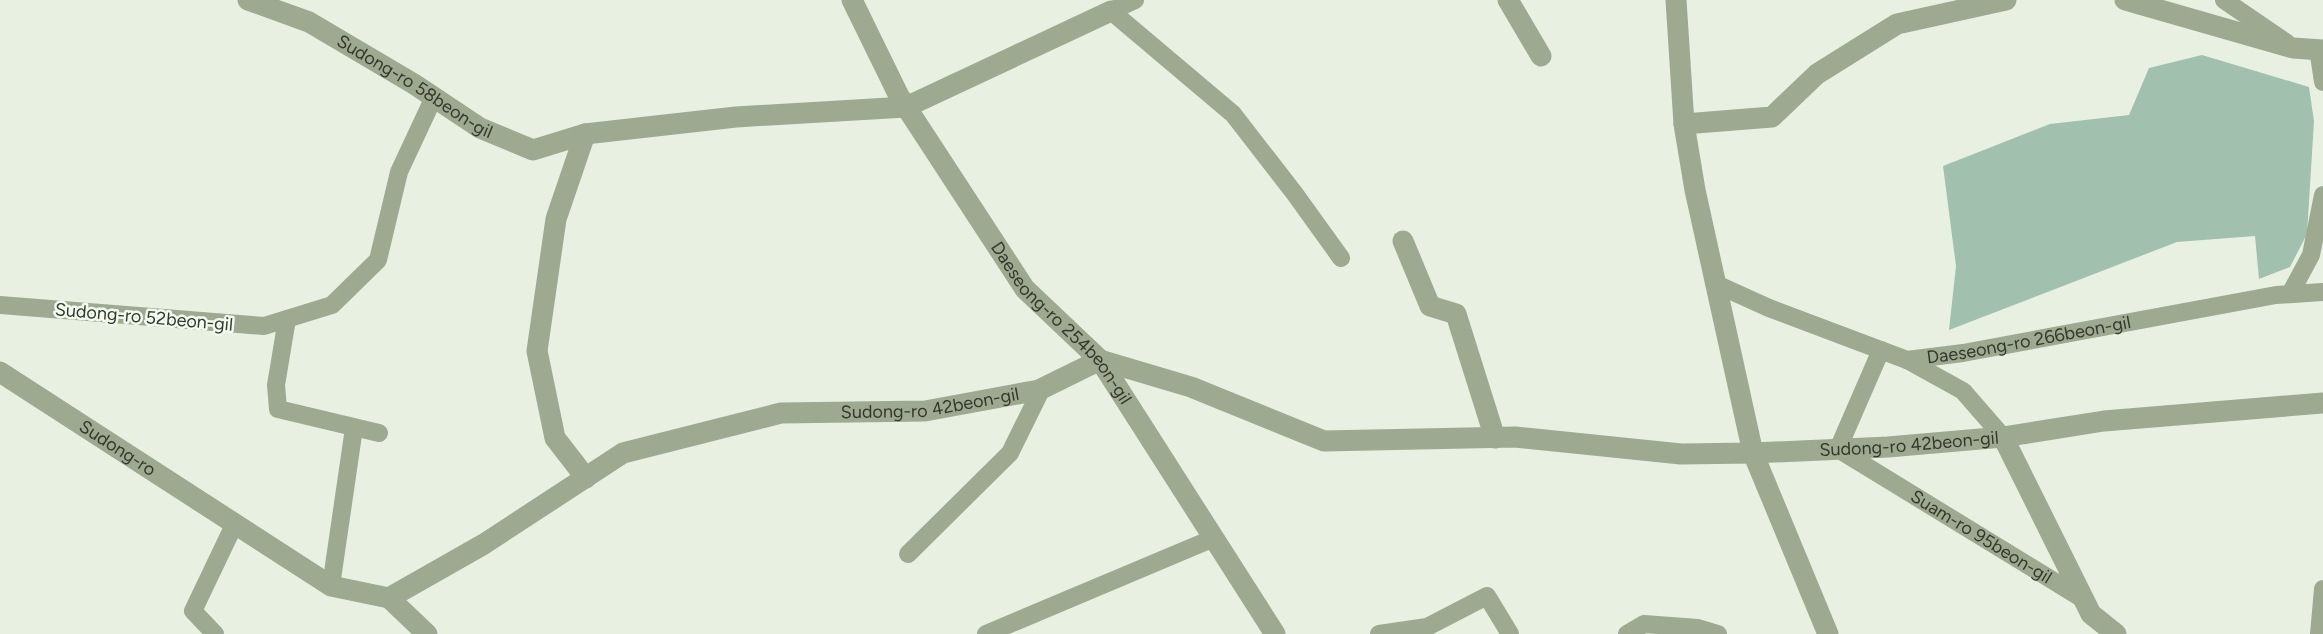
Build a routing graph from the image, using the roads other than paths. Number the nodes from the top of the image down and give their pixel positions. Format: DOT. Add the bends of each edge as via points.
graph roads {
  1 [pos="248,0"];
  2 [pos="852,0"];
  3 [pos="1135,0"];
  4 [pos="1508,0"];
  5 [pos="1676,0"];
  6 [pos="2006,0"];
  7 [pos="2125,0"];
  8 [pos="2224,0"];
  9 [pos="1111,11"];
  10 [pos="2293,48"];
  11 [pos="2320,50"];
  12 [pos="1541,56"];
  13 [pos="2323,82"];
  14 [pos="433,97"];
  15 [pos="906,107"];
  16 [pos="1684,124"];
  17 [pos="585,134"];
  18 [pos="2323,195"];
  19 [pos="1403,241"];
  20 [pos="1341,258"];
  21 [pos="1716,284"];
  22 [pos="2323,292"];
  23 [pos="2290,294"];
  24 [pos="0,305"];
  25 [pos="286,319"];
  26 [pos="1881,349"];
  27 [pos="1100,360"];
  28 [pos="1907,360"];
  29 [pos="0,372"];
  30 [pos="1042,388"];
  31 [pos="2323,403"];
  32 [pos="354,428"];
  33 [pos="379,433"];
  34 [pos="2003,437"];
  35 [pos="1495,438"];
  36 [pos="1838,449"];
  37 [pos="1753,453"];
  38 [pos="586,478"];
  39 [pos="235,523"];
  40 [pos="1214,538"];
  41 [pos="908,554"];
  42 [pos="331,586"];
  43 [pos="2323,589"];
  44 [pos="389,598"];
  45 [pos="2083,599"];
  46 [pos="215,634"];
  47 [pos="427,634"];
  48 [pos="986,634"];
  49 [pos="1275,634"];
  50 [pos="1379,634"];
  51 [pos="1510,634"];
  52 [pos="1628,634"];
  53 [pos="1717,634"];
  54 [pos="1828,634"];
  55 [pos="2116,634"];
  56 [pos="2319,634"];
  1 -- 14 [label="street, Sudong-ro 58beon-gil" via="309,22"];
  2 -- 15 [label="street, Daeseong-ro 254beon-gil"];
  3 -- 9 [label="lane"];
  4 -- 12 [label="street"];
  5 -- 16 [label="street"];
  6 -- 16 [label="street" via="1897,24 1817,74 1772,117"];
  7 -- 10 [label="street"];
  8 -- 10 [label="lane"];
  9 -- 15 [label="street"];
  9 -- 20 [label="lane" via="1233,114"];
  10 -- 11 [label="street"];
  11 -- 13 [label="lane"];
  14 -- 17 [label="street, Sudong-ro 58beon-gil" via="480,128 533,150"];
  14 -- 25 [label="lane, Sudong-ro 52beon-gil" via="399,172 378,260 332,305"];
  15 -- 17 [label="street, Sudong-ro 58beon-gil" via="736,117"];
  15 -- 27 [label="street, Daeseong-ro 254beon-gil" via="1025,289"];
  16 -- 21 [label="street"];
  17 -- 38 [label="street" via="556,219 537,351 555,438"];
  18 -- 23 [label="lane" via="2311,255"];
  19 -- 35 [label="street" via="1430,306 1456,314"];
  21 -- 26 [label="lane, Daeseong-ro 266beon-gil"];
  21 -- 37 [label="street"];
  22 -- 23 [label="lane, Daeseong-ro 266beon-gil"];
  23 -- 28 [label="lane, Daeseong-ro 266beon-gil"];
  24 -- 25 [label="lane, Sudong-ro 52beon-gil" via="264,326"];
  25 -- 32 [label="lane" via="276,385 278,410"];
  26 -- 28 [label="lane, Daeseong-ro 266beon-gil"];
  26 -- 36 [label="lane"];
  27 -- 30 [label="street, Sudong-ro 42beon-gil"];
  27 -- 35 [label="street, Sudong-ro 42beon-gil" via="1191,387 1324,441"];
  27 -- 40 [label="street, Daeseong-ro 254beon-gil"];
  28 -- 34 [label="lane" via="1963,391"];
  29 -- 39 [label="street, Sudong-ro"];
  30 -- 38 [label="street, Sudong-ro 42beon-gil" via="925,411 781,414 623,453"];
  30 -- 41 [label="lane" via="1010,453"];
  31 -- 34 [label="street, Sudong-ro 42beon-gil" via="2104,421"];
  32 -- 33 [label="lane"];
  32 -- 42 [label="lane"];
  34 -- 36 [label="street, Sudong-ro 42beon-gil"];
  34 -- 45 [label="street"];
  35 -- 37 [label="street, Sudong-ro 42beon-gil" via="1681,454"];
  36 -- 37 [label="street, Sudong-ro 42beon-gil"];
  36 -- 45 [label="lane, Suam-ro 95beon-gil"];
  37 -- 54 [label="street"];
  38 -- 44 [label="street, Sudong-ro 42beon-gil"];
  39 -- 42 [label="street, Sudong-ro"];
  39 -- 46 [label="lane" via="193,611"];
  40 -- 48 [label="lane"];
  40 -- 49 [label="street, Daeseong-ro 254beon-gil"];
  42 -- 44 [label="street, Sudong-ro"];
  43 -- 56 [label="lane"];
  44 -- 47 [label="street"];
  45 -- 55 [label="street, Suam-ro 95beon-gil" via="2091,614"];
  50 -- 51 [label="lane" via="1427,627 1487,596"];
  52 -- 53 [label="lane" via="1644,624"];
}
